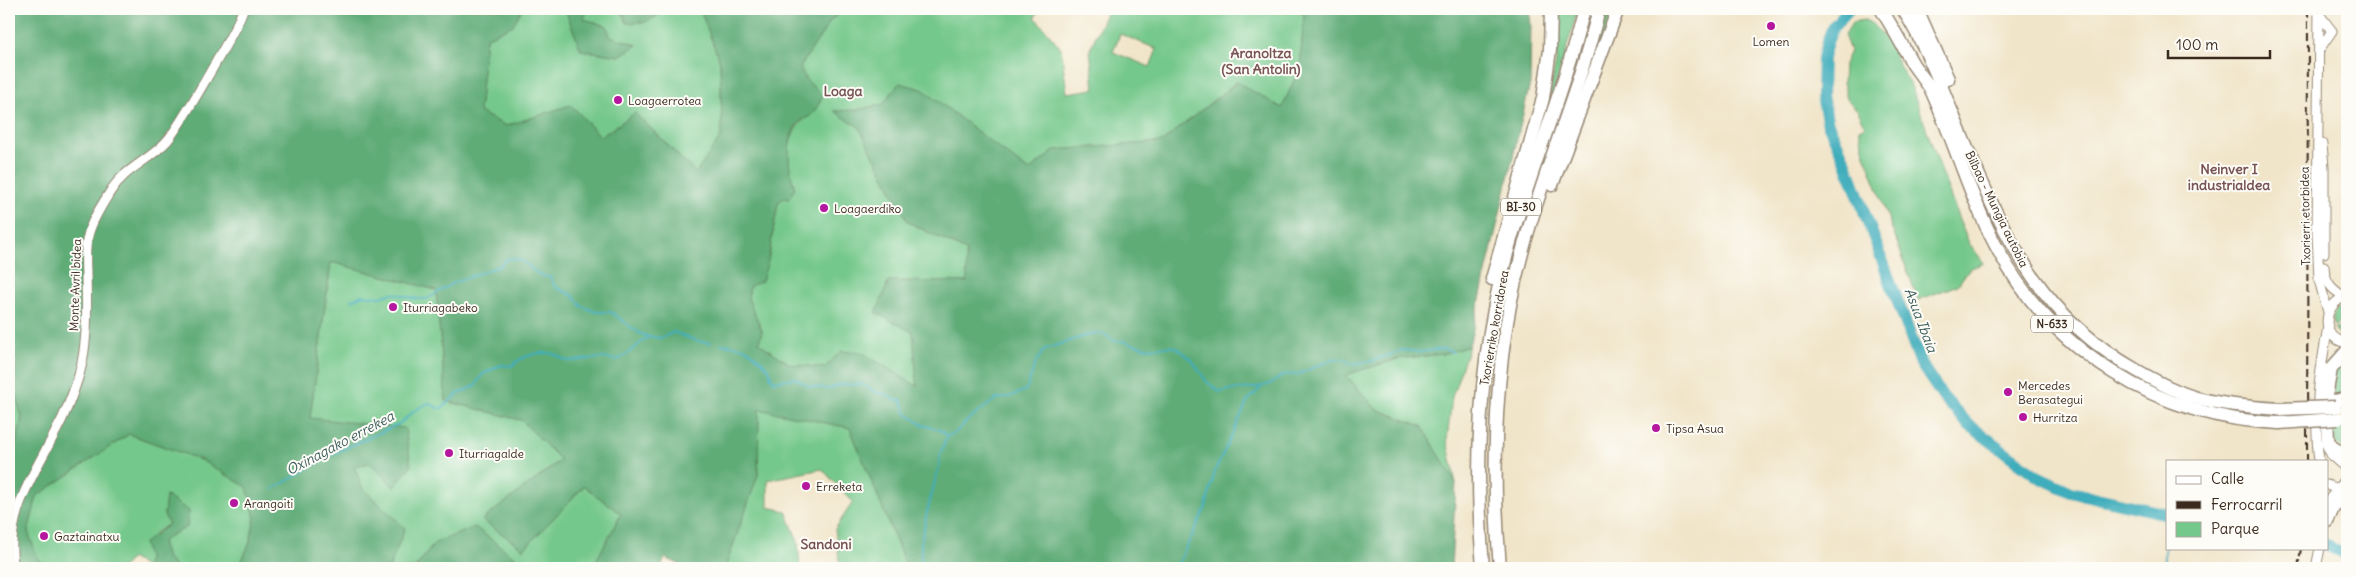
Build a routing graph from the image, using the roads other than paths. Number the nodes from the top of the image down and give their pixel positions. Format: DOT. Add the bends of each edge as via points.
graph roads {
  1 [pos="243,9"];
  2 [pos="1550,9"];
  3 [pos="1584,9"];
  4 [pos="1599,9"];
  5 [pos="1618,9"];
  6 [pos="1624,9"];
  7 [pos="1903,9"];
  8 [pos="1917,9"];
  9 [pos="1885,10"];
  10 [pos="2319,11"];
  11 [pos="1610,33"];
  12 [pos="2319,119"];
  13 [pos="1992,201"];
  14 [pos="2346,297"];
  15 [pos="2328,312"];
  16 [pos="2328,326"];
  17 [pos="1505,341"];
  18 [pos="2347,345"];
  19 [pos="2347,351"];
  20 [pos="2347,399"];
  21 [pos="2340,409"];
  22 [pos="1480,411"];
  23 [pos="2319,460"];
  24 [pos="2328,463"];
  25 [pos="2344,463"];
  26 [pos="2346,484"];
  27 [pos="2328,485"];
  28 [pos="2328,503"];
  29 [pos="2328,519"];
  30 [pos="2317,550"];
  31 [pos="14,568"];
  32 [pos="1483,568"];
  33 [pos="1500,568"];
  34 [pos="2315,568"];
  1 -- 31 [label="street, Monte Avril bidea" via="235,30 167,141 122,175 94,221 86,251 87,321 79,373 57,430 22,495 14,534"];
  2 -- 22 [label="highway" via="1549,65 1543,98 1490,287 1481,357"];
  3 -- 22 [label="highway, Txorierriko korridorea / BI-30" via="1509,248 1493,316"];
  4 -- 17 [label="highway, Txorierriko korridorea / BI-30" via="1578,84 1522,252"];
  5 -- 11 [label="highway"];
  6 -- 11 [label="highway"];
  7 -- 13 [label="highway, Bilbao - Mungia autobia / N-633" via="1939,77"];
  8 -- 13 [label="highway" via="1945,70"];
  9 -- 21 [label="highway, Bilbao - Mungia autobia / N-633, bridge" via="1912,62 1931,90 1986,226 2007,266 2032,301 2068,340 2143,390 2199,411 2257,423 2279,423"];
  10 -- 12 [label="street, Txorierri etorbidea" via="2323,31 2319,50"];
  11 -- 17 [label="highway" via="1550,190"];
  12 -- 14 [label="street, Txorierri etorbidea" via="2324,167 2325,278 2330,287"];
  12 -- 15 [label="street, Txorierri etorbidea" via="2318,268"];
  13 -- 21 [label="highway, Bilbao - Mungia autobia / N-633, bridge" via="2018,257 2041,290 2075,328 2095,344 2163,385 2219,402 2280,410"];
  14 -- 15 [label="street" via="2334,302"];
  15 -- 16 [label="street, Txorierri etorbidea"];
  16 -- 18 [label="street" via="2336,338"];
  16 -- 23 [label="street, Txorierri etorbidea" via="2318,381 2316,430"];
  17 -- 33 [label="highway, Txorierriko korridorea / BI-30" via="1495,455"];
  18 -- 25 [label="street" via="2326,372 2324,390 2324,436 2328,450"];
  19 -- 25 [label="highway" via="2331,369 2326,405 2328,440"];
  20 -- 21 [label="highway"];
  22 -- 32 [label="highway, Txorierriko korridorea / BI-30" via="1478,481"];
  24 -- 25 [label="street"];
  26 -- 27 [label="street" via="2335,488"];
  26 -- 28 [label="street"];
  26 -- 29 [label="highway"];
  30 -- 34 [label="street"];
}
